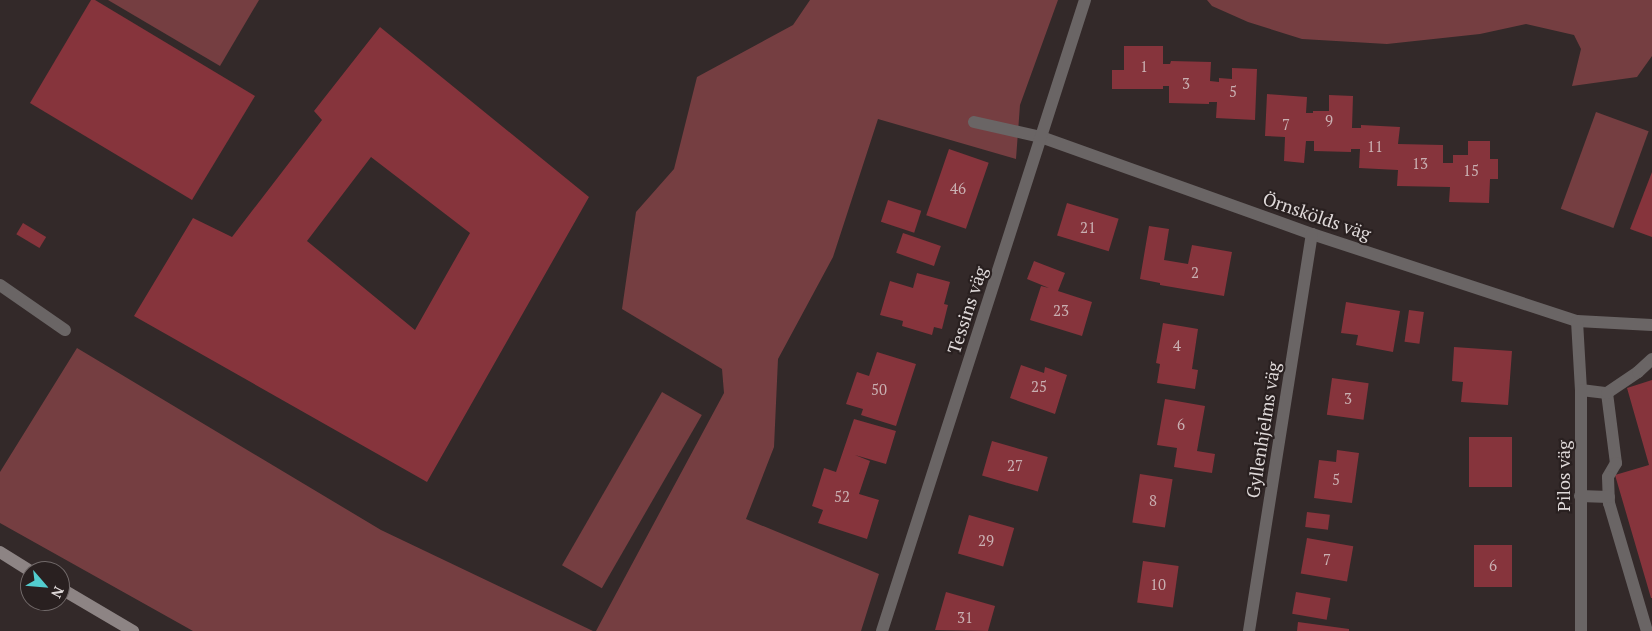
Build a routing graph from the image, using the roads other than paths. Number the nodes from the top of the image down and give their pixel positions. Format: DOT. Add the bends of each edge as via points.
graph roads {
  1 [pos="1085,0"];
  2 [pos="974,122"];
  3 [pos="1041,137"];
  4 [pos="1312,234"];
  5 [pos="0,285"];
  6 [pos="1577,321"];
  7 [pos="1652,326"];
  8 [pos="65,330"];
  9 [pos="1652,359"];
  10 [pos="1581,390"];
  11 [pos="1606,393"];
  12 [pos="1580,496"];
  13 [pos="1609,496"];
  14 [pos="0,552"];
  15 [pos="20,564"];
  16 [pos="70,594"];
  17 [pos="133,631"];
  18 [pos="882,631"];
  19 [pos="1249,631"];
  20 [pos="1581,631"];
  21 [pos="1647,631"];
  1 -- 3 [label="street, Tessins väg"];
  2 -- 3 [label="street, Örnskölds väg"];
  3 -- 4 [label="street, Örnskölds väg"];
  3 -- 18 [label="street, Tessins väg"];
  4 -- 6 [label="street, Örnskölds väg"];
  4 -- 19 [label="street, Gyllenhjelms väg"];
  5 -- 8 [label="street"];
  6 -- 7 [label="street, Örnskölds väg"];
  6 -- 10 [label="street, Pilos väg"];
  9 -- 11 [label="street"];
  10 -- 11 [label="street"];
  10 -- 12 [label="street, Pilos väg"];
  11 -- 13 [label="street" via="1616,462 1608,477"];
  12 -- 13 [label="street"];
  12 -- 20 [label="street, Pilos väg"];
  13 -- 21 [label="street"];
  14 -- 15 [label="main road"];
  16 -- 17 [label="main road"];
}
